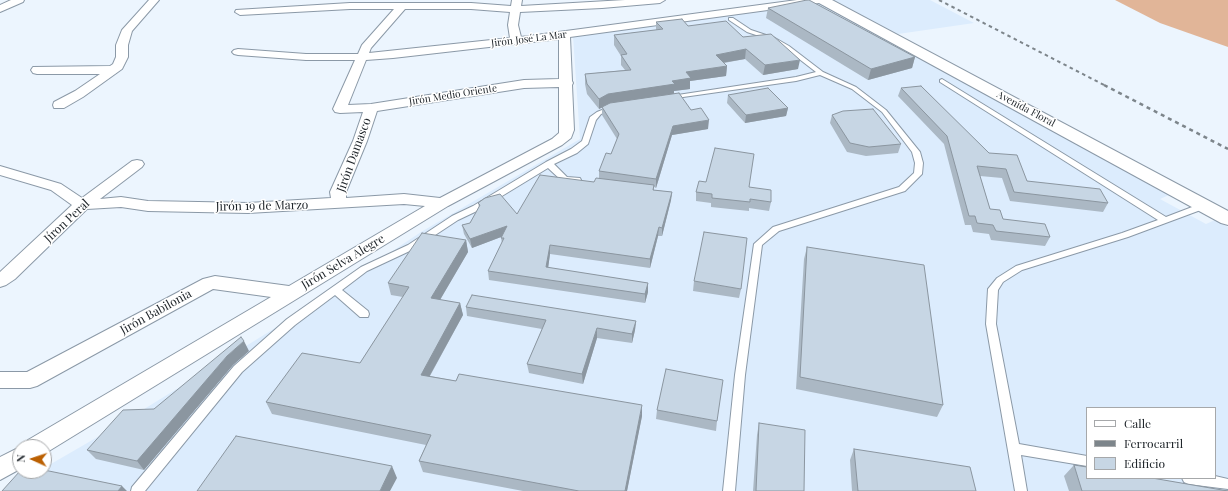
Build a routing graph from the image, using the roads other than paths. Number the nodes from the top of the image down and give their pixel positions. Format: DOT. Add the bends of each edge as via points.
graph roads {
  1 [pos="19,0"];
  2 [pos="154,0"];
  3 [pos="660,0"];
  4 [pos="740,0"];
  5 [pos="821,0"];
  6 [pos="618,1"];
  7 [pos="451,3"];
  8 [pos="317,4"];
  9 [pos="516,4"];
  10 [pos="402,6"];
  11 [pos="0,9"];
  12 [pos="752,10"];
  13 [pos="240,12"];
  14 [pos="731,18"];
  15 [pos="623,27"];
  16 [pos="564,34"];
  17 [pos="516,41"];
  18 [pos="238,52"];
  19 [pos="362,57"];
  20 [pos="114,70"];
  21 [pos="822,73"];
  22 [pos="942,81"];
  23 [pos="27,82"];
  24 [pos="567,83"];
  25 [pos="663,100"];
  26 [pos="59,105"];
  27 [pos="624,106"];
  28 [pos="371,108"];
  29 [pos="136,164"];
  30 [pos="549,164"];
  31 [pos="0,170"];
  32 [pos="588,182"];
  33 [pos="339,203"];
  34 [pos="442,204"];
  35 [pos="82,205"];
  36 [pos="1203,206"];
  37 [pos="1228,219"];
  38 [pos="1165,220"];
  39 [pos="0,281"];
  40 [pos="336,290"];
  41 [pos="290,293"];
  42 [pos="364,314"];
  43 [pos="0,380"];
  44 [pos="49,439"];
  45 [pos="1014,449"];
  46 [pos="1086,461"];
  47 [pos="12,462"];
  48 [pos="0,469"];
  49 [pos="1194,479"];
  50 [pos="1227,484"];
  51 [pos="137,491"];
  52 [pos="729,491"];
  53 [pos="1021,491"];
  1 -- 11 [label="street"];
  2 -- 20 [label="street" via="127,30 122,45 122,58"];
  3 -- 6 [label="street"];
  4 -- 12 [label="street"];
  5 -- 12 [label="street, Jirón José La Mar"];
  5 -- 36 [label="street, Avenida Floral"];
  6 -- 9 [label="street" via="602,5"];
  6 -- 15 [label="street"];
  7 -- 9 [label="street"];
  7 -- 10 [label="street"];
  8 -- 10 [label="street"];
  8 -- 13 [label="street"];
  9 -- 17 [label="street" via="513,25"];
  10 -- 19 [label="street" via="366,47"];
  12 -- 15 [label="street, Jirón José La Mar"];
  14 -- 21 [label="lane" via="749,31 787,47"];
  15 -- 16 [label="street, Jirón José La Mar"];
  16 -- 17 [label="street, Jirón José La Mar"];
  16 -- 24 [label="street, Jirón Selva Alegre"];
  17 -- 19 [label="street, Jirón José La Mar"];
  18 -- 19 [label="street, Jirón José La Mar" via="306,57"];
  19 -- 28 [label="street, Jirón Medio Oriente" via="340,109"];
  20 -- 23 [label="street" via="36,66"];
  20 -- 26 [label="street"];
  21 -- 25 [label="lane"];
  21 -- 52 [label="lane" via="854,88 884,111 916,152 918,174 902,189 776,229 758,244 740,375"];
  22 -- 38 [label="lane"];
  24 -- 28 [label="street, Jirón Medio Oriente" via="524,84"];
  24 -- 34 [label="street, Jirón Selva Alegre" via="566,135"];
  27 -- 30 [label="lane" via="608,108 598,113 593,119 585,142"];
  28 -- 33 [label="street, Jirón Damasco" via="338,192"];
  29 -- 35 [label="street, Jíron Peral"];
  30 -- 32 [label="lane" via="565,179"];
  30 -- 40 [label="lane" via="455,218 411,247 364,269"];
  31 -- 35 [label="street" via="56,187"];
  33 -- 34 [label="street, Jirón 19 de Marzo" via="404,199"];
  33 -- 35 [label="street, Jirón 19 de Marzo" via="248,208 148,206 121,202"];
  34 -- 41 [label="street, Jirón Selva Alegre"];
  35 -- 39 [label="street, Jíron Peral"];
  36 -- 37 [label="street, Avenida Floral"];
  36 -- 38 [label="lane"];
  38 -- 45 [label="lane" via="1126,235 1019,268 1000,280 993,289 991,324"];
  40 -- 42 [label="lane"];
  40 -- 51 [label="lane" via="291,322 238,369"];
  41 -- 43 [label="street, Jirón Babilonia" via="209,283 30,380"];
  41 -- 44 [label="street, Jirón Selva Alegre"];
  45 -- 46 [label="lane"];
  45 -- 53 [label="lane"];
  47 -- 48 [label="street"];
  49 -- 50 [label="lane"];
}
